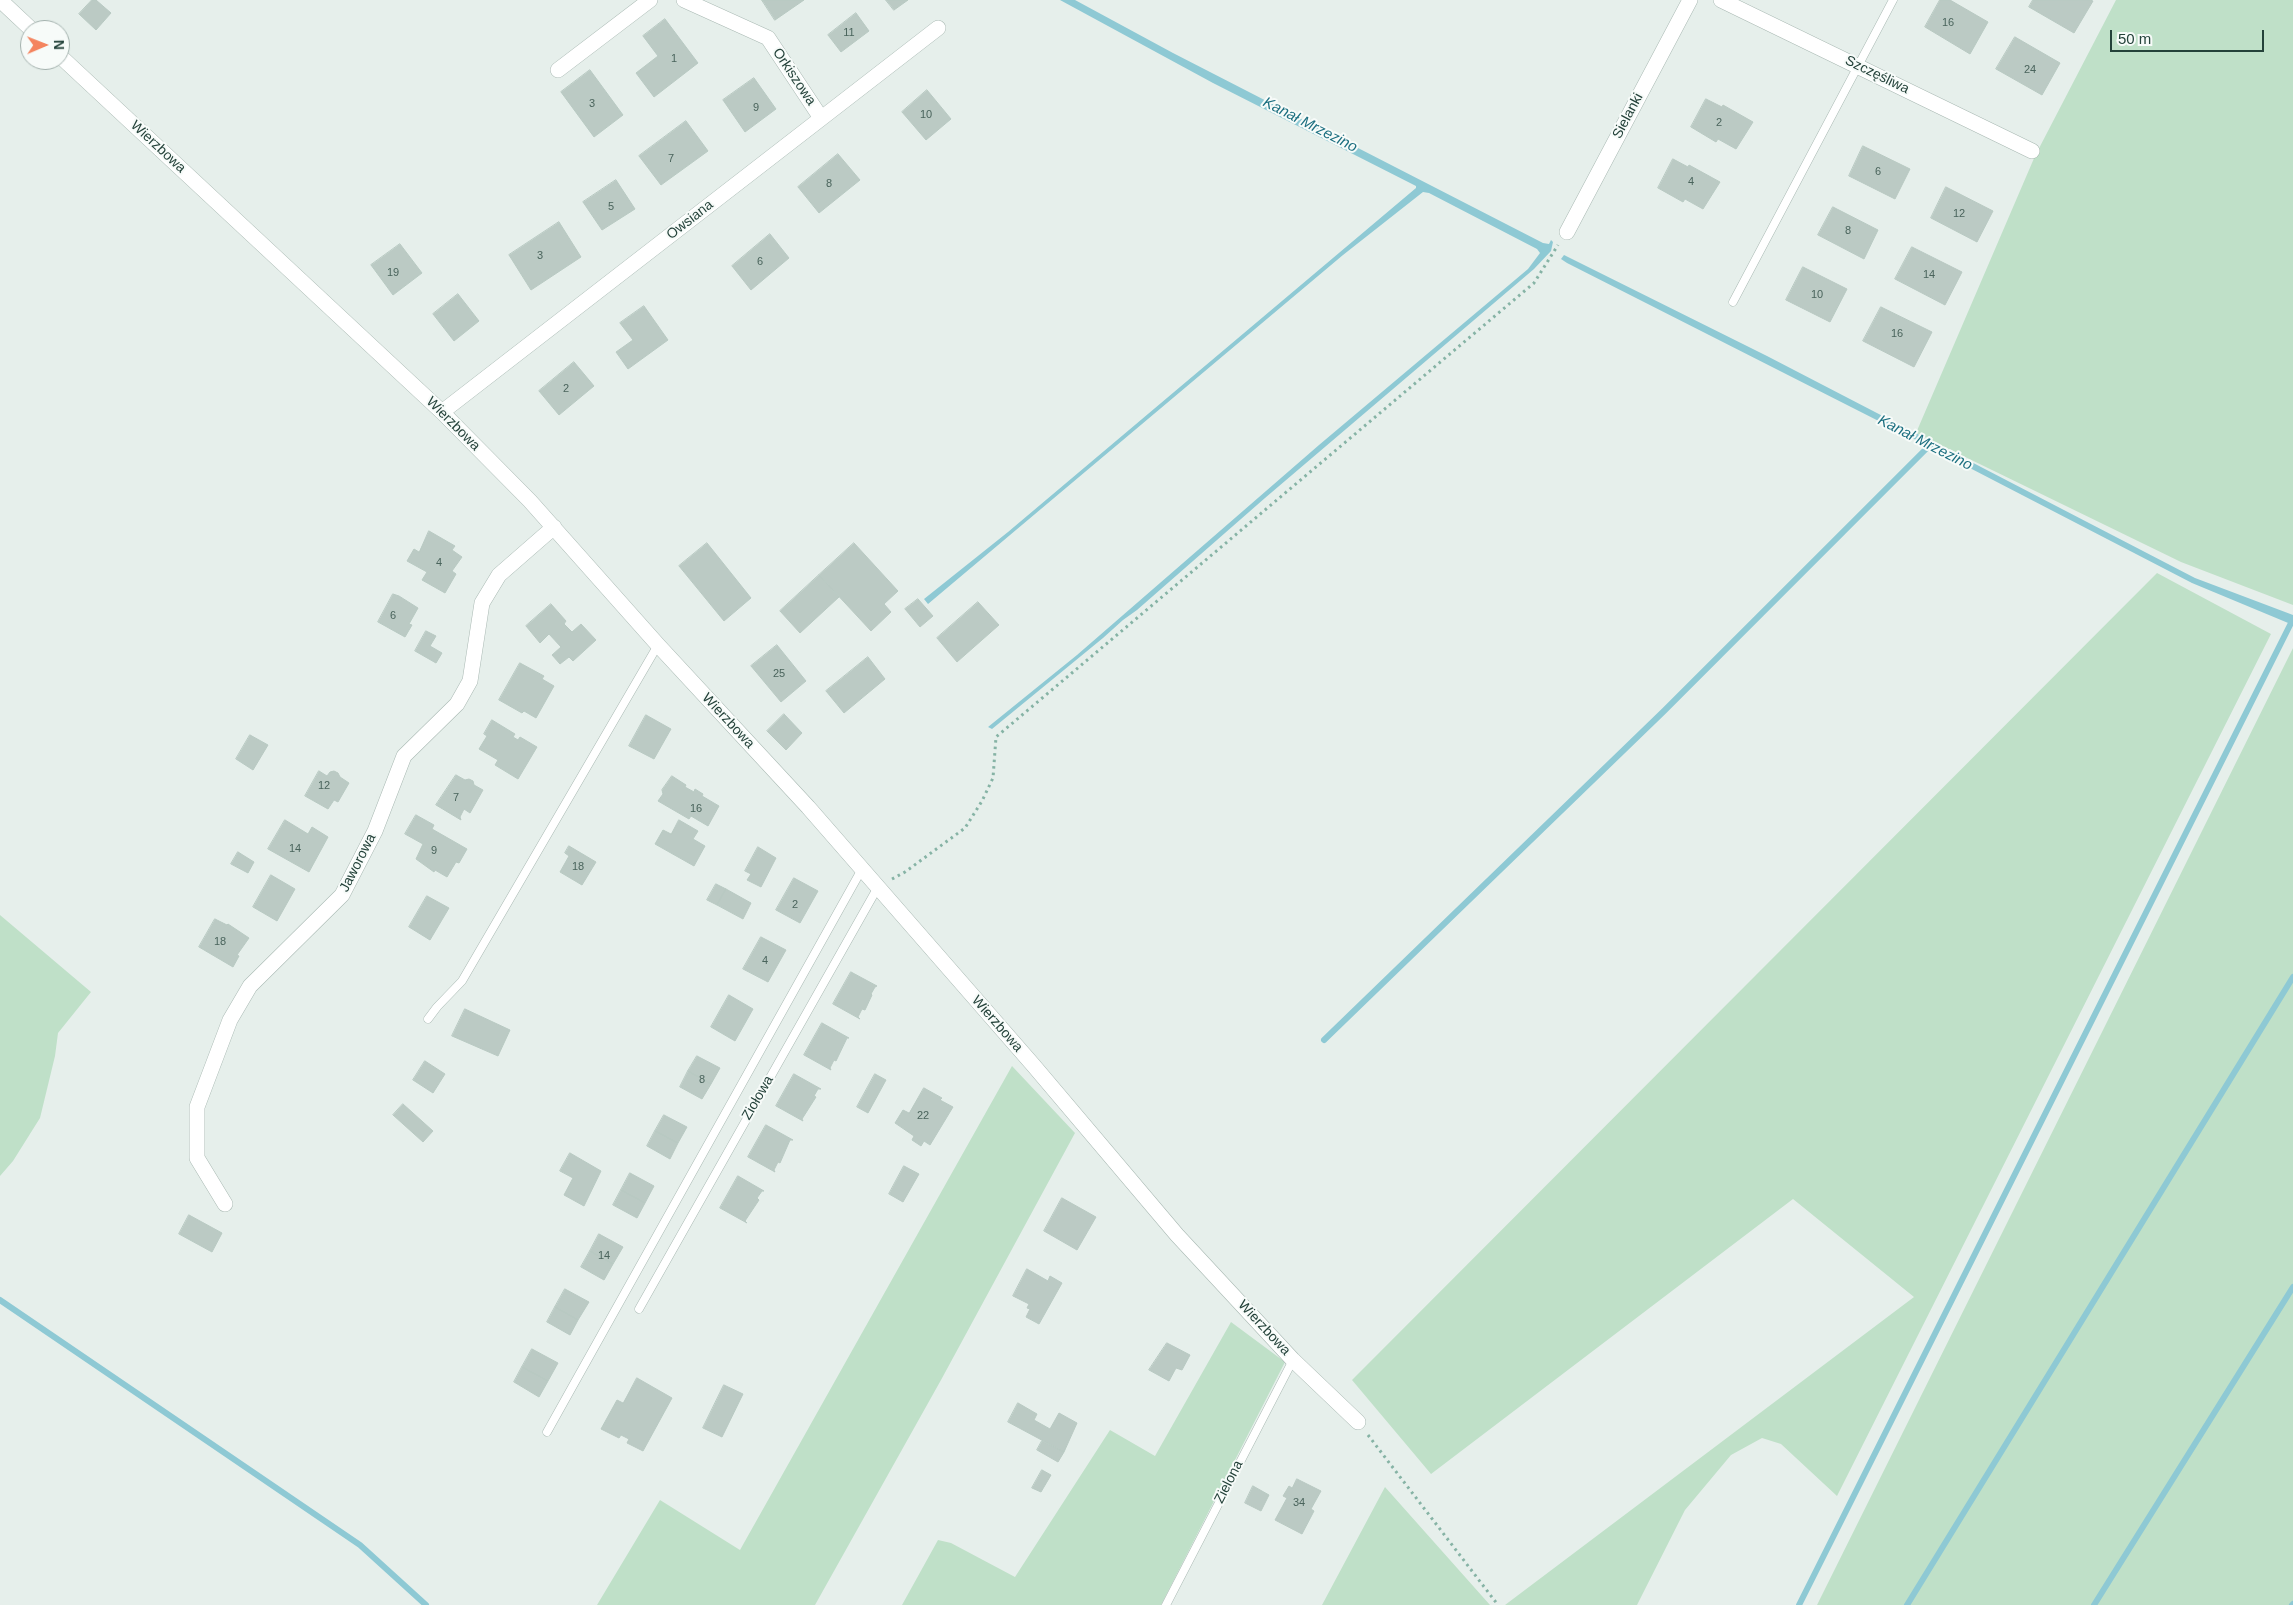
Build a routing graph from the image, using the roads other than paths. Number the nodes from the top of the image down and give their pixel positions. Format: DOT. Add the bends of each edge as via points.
graph roads {
  1 [pos="0,0"];
  2 [pos="650,0"];
  3 [pos="684,0"];
  4 [pos="1690,0"];
  5 [pos="1721,0"];
  6 [pos="1893,0"];
  7 [pos="21,20"];
  8 [pos="938,28"];
  9 [pos="70,65"];
  10 [pos="1858,66"];
  11 [pos="558,70"];
  12 [pos="821,118"];
  13 [pos="2032,151"];
  14 [pos="1567,232"];
  15 [pos="1733,302"];
  16 [pos="442,412"];
  17 [pos="554,527"];
  18 [pos="658,645"];
  19 [pos="862,869"];
  20 [pos="878,887"];
  21 [pos="428,1020"];
  22 [pos="225,1204"];
  23 [pos="639,1309"];
  24 [pos="1293,1360"];
  25 [pos="1358,1422"];
  26 [pos="546,1432"];
  27 [pos="1166,1605"];
  1 -- 7 [label="street"];
  2 -- 11 [label="street"];
  3 -- 12 [label="street, Orkiszowa" via="768,38"];
  4 -- 14 [label="street, Sielanki"];
  5 -- 10 [label="street, Szczęśliwa"];
  6 -- 10 [label="lane"];
  8 -- 12 [label="street, Owsiana"];
  9 -- 16 [label="street, Wierzbowa"];
  10 -- 13 [label="street, Szczęśliwa"];
  10 -- 15 [label="lane"];
  12 -- 16 [label="street, Owsiana"];
  16 -- 17 [label="street, Wierzbowa"];
  17 -- 18 [label="street, Wierzbowa"];
  17 -- 22 [label="street, Jaworowa" via="499,575 482,603 470,682 457,704 404,756 375,832 342,896 250,986 230,1020 197,1107 197,1158"];
  18 -- 19 [label="street, Wierzbowa"];
  18 -- 21 [label="lane" via="462,981"];
  19 -- 20 [label="street, Wierzbowa"];
  19 -- 26 [label="lane"];
  20 -- 23 [label="lane, Ziołowa"];
  20 -- 24 [label="street, Wierzbowa" via="1177,1235"];
  24 -- 25 [label="street, Wierzbowa"];
  24 -- 27 [label="lane, Zielona"];
}
